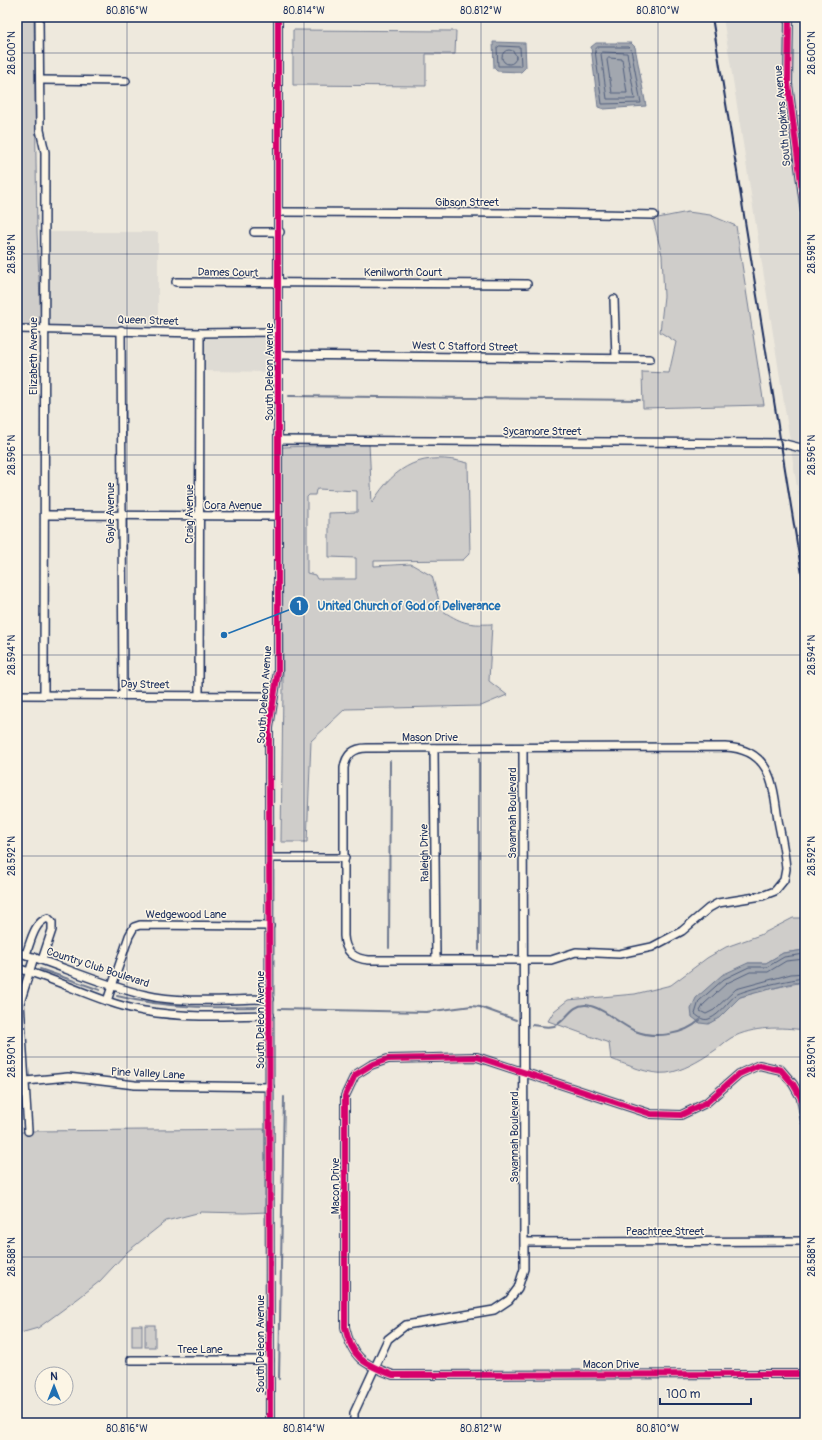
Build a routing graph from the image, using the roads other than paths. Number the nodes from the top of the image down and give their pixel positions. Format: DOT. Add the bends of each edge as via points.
graph roads {
  1 [pos="39,17"];
  2 [pos="278,17"];
  3 [pos="788,17"];
  4 [pos="40,80"];
  5 [pos="126,81"];
  6 [pos="280,212"];
  7 [pos="805,212"];
  8 [pos="654,215"];
  9 [pos="254,232"];
  10 [pos="280,232"];
  11 [pos="176,282"];
  12 [pos="279,283"];
  13 [pos="527,284"];
  14 [pos="614,299"];
  15 [pos="17,329"];
  16 [pos="44,329"];
  17 [pos="121,330"];
  18 [pos="278,332"];
  19 [pos="200,333"];
  20 [pos="279,355"];
  21 [pos="616,358"];
  22 [pos="650,359"];
  23 [pos="279,440"];
  24 [pos="805,448"];
  25 [pos="45,516"];
  26 [pos="121,516"];
  27 [pos="200,516"];
  28 [pos="278,516"];
  29 [pos="17,695"];
  30 [pos="44,695"];
  31 [pos="123,695"];
  32 [pos="199,696"];
  33 [pos="273,696"];
  34 [pos="434,748"];
  35 [pos="523,748"];
  36 [pos="270,858"];
  37 [pos="345,858"];
  38 [pos="270,926"];
  39 [pos="17,952"];
  40 [pos="26,954"];
  41 [pos="34,957"];
  42 [pos="436,958"];
  43 [pos="525,959"];
  44 [pos="42,960"];
  45 [pos="17,968"];
  46 [pos="28,971"];
  47 [pos="112,986"];
  48 [pos="270,999"];
  49 [pos="107,1001"];
  50 [pos="270,1015"];
  51 [pos="524,1072"];
  52 [pos="26,1081"];
  53 [pos="270,1087"];
  54 [pos="805,1121"];
  55 [pos="28,1131"];
  56 [pos="805,1241"];
  57 [pos="525,1242"];
  58 [pos="131,1360"];
  59 [pos="270,1360"];
  60 [pos="374,1368"];
  61 [pos="805,1374"];
  62 [pos="270,1423"];
  63 [pos="354,1423"];
  1 -- 4 [label="street, Elizabeth Avenue"];
  2 -- 6 [label="street, South Deleon Avenue"];
  3 -- 7 [label="street, South Hopkins Avenue" via="788,84"];
  4 -- 5 [label="street"];
  4 -- 16 [label="street, Elizabeth Avenue" via="40,130 45,152"];
  6 -- 8 [label="street, Gibson Street"];
  6 -- 10 [label="street, South Deleon Avenue"];
  9 -- 10 [label="street"];
  10 -- 12 [label="street, South Deleon Avenue"];
  11 -- 12 [label="street, Dames Court"];
  12 -- 13 [label="street, Kenilworth Court"];
  12 -- 18 [label="street, South Deleon Avenue"];
  14 -- 21 [label="street"];
  15 -- 16 [label="street, Queen Street"];
  16 -- 17 [label="street, Queen Street"];
  16 -- 25 [label="street, Elizabeth Avenue"];
  17 -- 19 [label="street, Queen Street"];
  17 -- 26 [label="street, Gayle Avenue"];
  18 -- 19 [label="street, Queen Street"];
  18 -- 20 [label="street, South Deleon Avenue"];
  19 -- 27 [label="street, Craig Avenue"];
  20 -- 21 [label="street, West C Stafford Street"];
  20 -- 23 [label="street, South Deleon Avenue"];
  21 -- 22 [label="street, West C Stafford Street"];
  23 -- 24 [label="street, Sycamore Street" via="781,443"];
  23 -- 28 [label="street, South Deleon Avenue"];
  25 -- 26 [label="street, Cora Avenue"];
  25 -- 30 [label="street, Elizabeth Avenue"];
  26 -- 27 [label="street, Cora Avenue"];
  26 -- 31 [label="street, Gayle Avenue"];
  27 -- 28 [label="street, Cora Avenue"];
  27 -- 32 [label="street, Craig Avenue"];
  28 -- 33 [label="street, South Deleon Avenue" via="278,671"];
  29 -- 30 [label="street, Day Street"];
  30 -- 31 [label="street, Day Street"];
  31 -- 32 [label="street, Day Street"];
  32 -- 33 [label="street, Day Street"];
  33 -- 36 [label="street, South Deleon Avenue" via="269,728"];
  34 -- 35 [label="street, Mason Drive"];
  34 -- 37 [label="street, Mason Drive" via="362,748 354,750 349,755 344,768"];
  34 -- 42 [label="street, Raleigh Drive"];
  35 -- 43 [label="street, Savannah Boulevard"];
  35 -- 43 [label="street, Mason Drive" via="725,747 748,752 763,763 771,778 786,869 784,880 775,891 762,896 718,903 682,931 652,947 619,954 580,952 554,959"];
  36 -- 37 [label="street"];
  36 -- 38 [label="street, South Deleon Avenue"];
  37 -- 42 [label="street, Mason Drive" via="344,939 351,954 362,960"];
  38 -- 47 [label="street, Wedgewood Lane" via="134,927"];
  38 -- 48 [label="street, South Deleon Avenue"];
  39 -- 40 [label="street, Country Club Boulevard"];
  40 -- 41 [label="street, Country Club Boulevard"];
  40 -- 44 [label="street" via="37,926 43,919 48,918 52,922 52,930"];
  41 -- 44 [label="street, Country Club Boulevard"];
  41 -- 46 [label="street"];
  42 -- 43 [label="street, Mason Drive"];
  43 -- 51 [label="street, Savannah Boulevard"];
  44 -- 47 [label="street, Country Club Boulevard"];
  45 -- 46 [label="street"];
  46 -- 49 [label="street"];
  46 -- 52 [label="street" via="20,1003"];
  47 -- 48 [label="street, Country Club Boulevard" via="146,995 183,999"];
  47 -- 49 [label="street, Wedgewood Lane"];
  48 -- 50 [label="street, South Deleon Avenue"];
  49 -- 50 [label="street" via="144,1011 185,1016"];
  50 -- 53 [label="street, South Deleon Avenue"];
  51 -- 54 [label="street, Macon Drive" via="651,1114 681,1115 706,1102 739,1074 759,1066 781,1070 794,1084 801,1098"];
  51 -- 57 [label="street, Savannah Boulevard"];
  51 -- 60 [label="street, Macon Drive" via="477,1057 396,1058 371,1065 355,1075 345,1096 345,1327 349,1345 357,1356"];
  52 -- 53 [label="street, Pine Valley Lane" via="68,1077 135,1085"];
  52 -- 55 [label="street"];
  53 -- 59 [label="street, South Deleon Avenue"];
  56 -- 57 [label="street, Peachtree Street"];
  57 -- 60 [label="street, Savannah Boulevard" via="524,1270 518,1288 509,1300 494,1310 406,1325 388,1339"];
  58 -- 59 [label="street, Tree Lane"];
  59 -- 62 [label="street, South Deleon Avenue"];
  60 -- 61 [label="street, Macon Drive" via="393,1374"];
  60 -- 63 [label="street, Savannah Boulevard" via="354,1413"];
}
